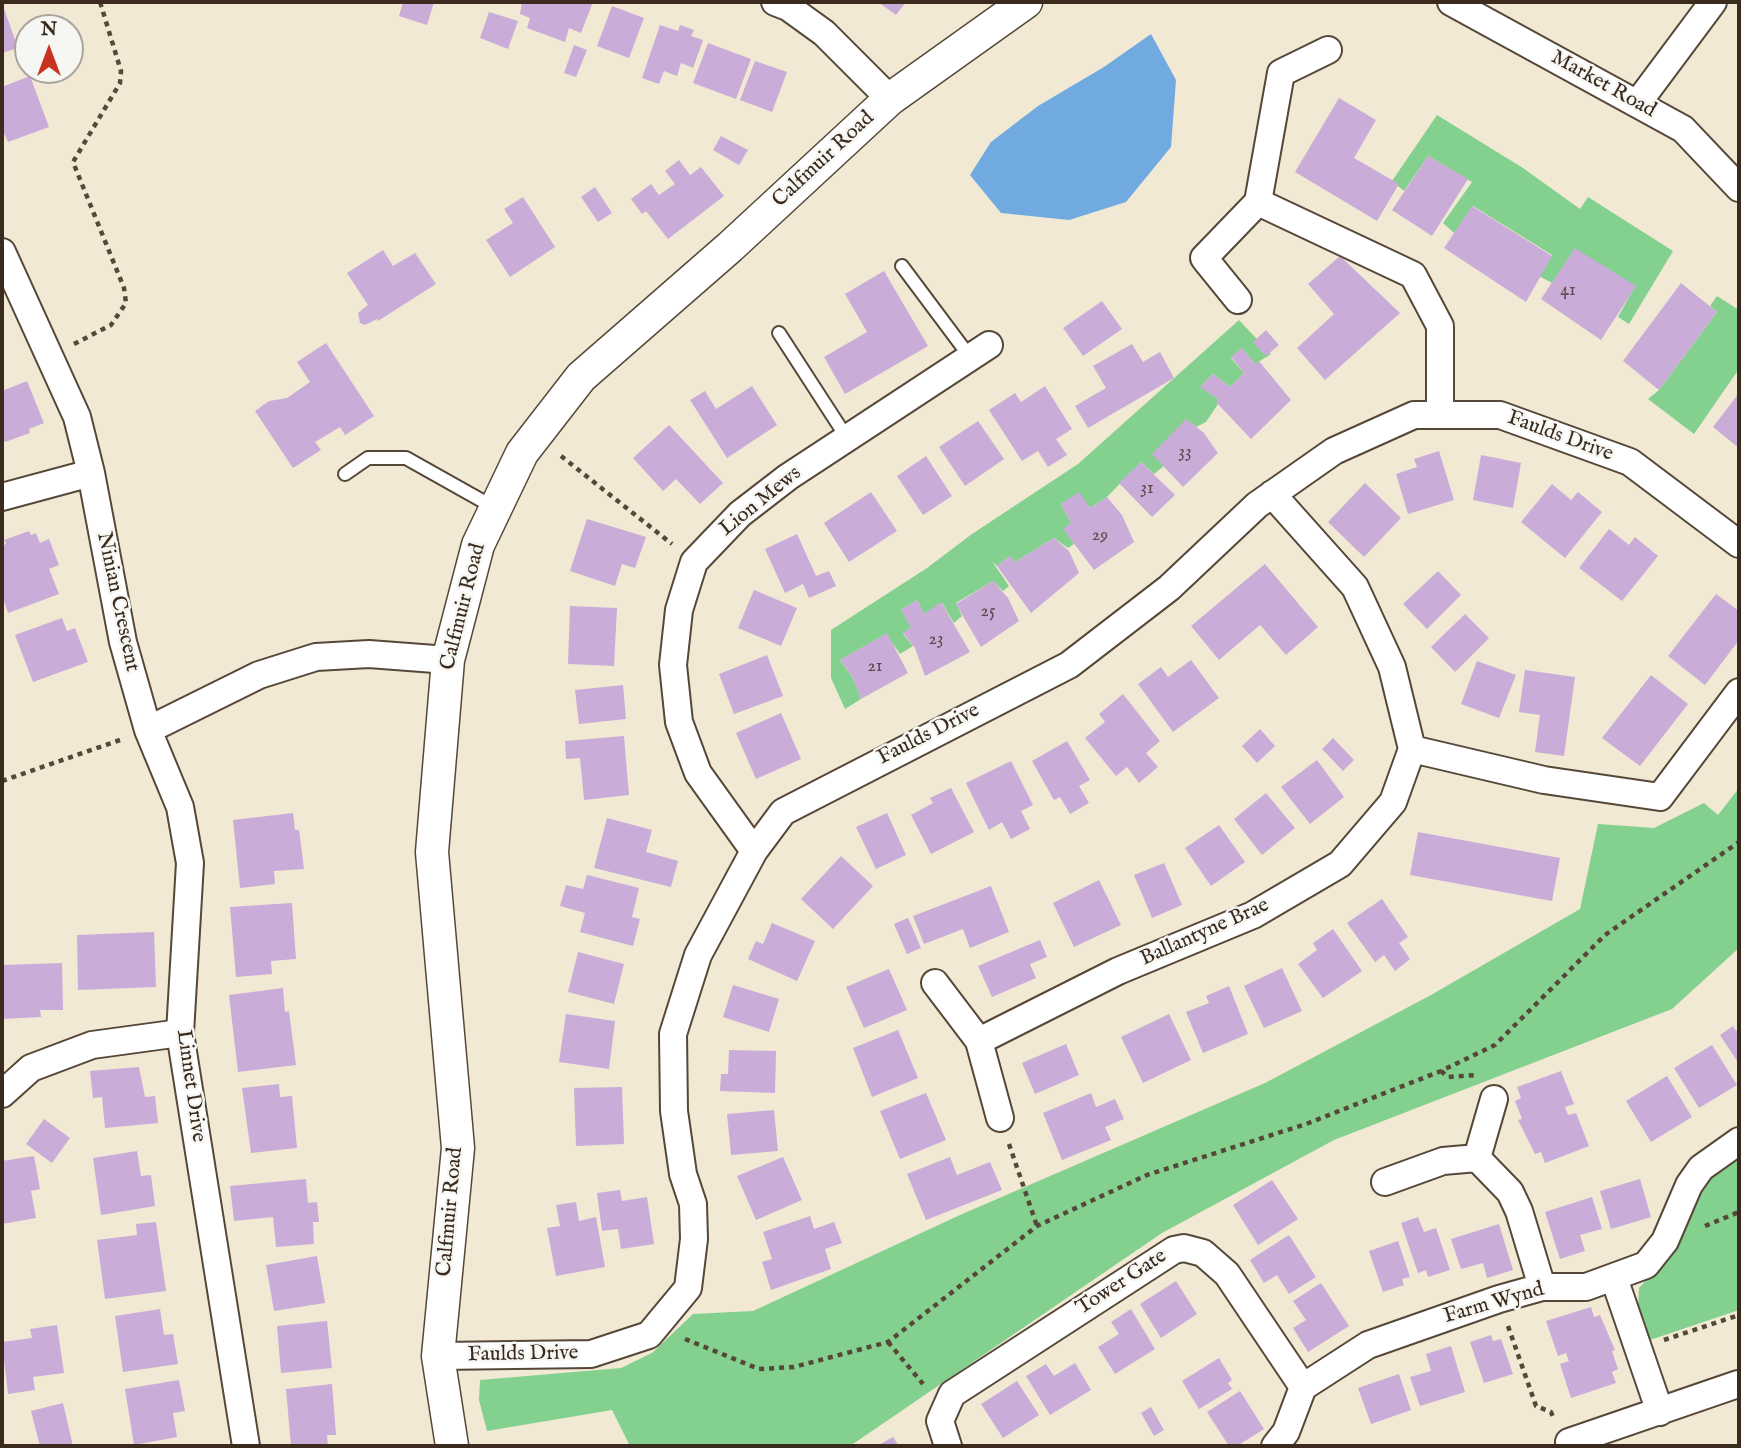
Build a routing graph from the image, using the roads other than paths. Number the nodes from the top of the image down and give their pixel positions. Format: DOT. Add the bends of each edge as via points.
graph roads {
  1 [pos="775,2"];
  2 [pos="1026,2"];
  3 [pos="1451,2"];
  4 [pos="1713,2"];
  5 [pos="1328,50"];
  6 [pos="890,99"];
  7 [pos="1637,104"];
  8 [pos="1739,188"];
  9 [pos="1258,202"];
  10 [pos="2,252"];
  11 [pos="902,266"];
  12 [pos="1238,300"];
  13 [pos="779,333"];
  14 [pos="979,351"];
  15 [pos="1440,415"];
  16 [pos="847,438"];
  17 [pos="91,473"];
  18 [pos="345,474"];
  19 [pos="1272,494"];
  20 [pos="2,497"];
  21 [pos="495,508"];
  22 [pos="1739,544"];
  23 [pos="448,660"];
  24 [pos="1739,692"];
  25 [pos="148,730"];
  26 [pos="1412,750"];
  27 [pos="754,851"];
  28 [pos="935,983"];
  29 [pos="180,1033"];
  30 [pos="979,1041"];
  31 [pos="2,1094"];
  32 [pos="1494,1098"];
  33 [pos="1000,1118"];
  34 [pos="1739,1141"];
  35 [pos="1477,1158"];
  36 [pos="1385,1182"];
  37 [pos="1614,1278"];
  38 [pos="1542,1287"];
  39 [pos="438,1356"];
  40 [pos="1738,1384"];
  41 [pos="1303,1387"];
  42 [pos="1660,1412"];
  43 [pos="1569,1442"];
  44 [pos="246,1446"];
  45 [pos="452,1446"];
  46 [pos="948,1446"];
  47 [pos="1275,1446"];
  1 -- 6 [label="street" via="824,33"];
  2 -- 6 [label="street, Calfmuir Road"];
  3 -- 7 [label="street, Market Road"];
  4 -- 7 [label="street"];
  5 -- 9 [label="street" via="1280,73"];
  6 -- 21 [label="street, Calfmuir Road" via="581,377 535,434"];
  7 -- 8 [label="street, Market Road" via="1683,129"];
  9 -- 12 [label="street" via="1204,258"];
  9 -- 15 [label="street" via="1413,275 1440,326"];
  10 -- 17 [label="street, Ninian Crescent" via="77,417"];
  11 -- 14 [label="lane"];
  13 -- 16 [label="lane"];
  14 -- 16 [label="street, Lion Mews"];
  15 -- 19 [label="street, Faulds Drive" via="1413,415 1334,450"];
  15 -- 22 [label="street, Faulds Drive" via="1500,415 1630,462"];
  16 -- 27 [label="street, Lion Mews" via="740,514 694,562 679,610 673,664 679,722 698,773"];
  17 -- 20 [label="street"];
  17 -- 25 [label="street, Ninian Crescent" via="123,642"];
  18 -- 21 [label="lane" via="368,458 406,458"];
  19 -- 26 [label="street" via="1354,587 1392,667"];
  19 -- 27 [label="street, Faulds Drive" via="1169,588 1069,664 783,812"];
  21 -- 23 [label="street, Calfmuir Road" via="478,545"];
  23 -- 25 [label="street" via="369,654 316,657 258,676"];
  23 -- 39 [label="street, Calfmuir Road" via="432,852 458,1148"];
  24 -- 26 [label="street" via="1660,797 1544,780"];
  25 -- 29 [label="street, Linnet Drive" via="180,807 190,863"];
  26 -- 30 [label="street, Ballantyne Brae" via="1393,802 1340,864 1253,915 1118,971"];
  27 -- 39 [label="street, Faulds Drive" via="698,955 673,1034 674,1111 683,1174 693,1204 688,1288 649,1335 591,1354"];
  28 -- 30 [label="street"];
  29 -- 31 [label="street" via="92,1045 31,1068"];
  29 -- 44 [label="street, Linnet Drive"];
  30 -- 33 [label="street"];
  32 -- 35 [label="street"];
  34 -- 37 [label="street, Farm Wynd" via="1701,1168 1665,1241 1646,1265"];
  35 -- 36 [label="street" via="1443,1161"];
  35 -- 38 [label="street" via="1514,1202"];
  37 -- 38 [label="street, Farm Wynd" via="1586,1287"];
  37 -- 42 [label="street"];
  38 -- 41 [label="street, Farm Wynd" via="1368,1345"];
  39 -- 45 [label="street, Calfmuir Road"];
  40 -- 42 [label="street"];
  41 -- 46 [label="street, Tower Gate" via="1227,1275 1203,1253 1184,1248 1174,1250 952,1394 940,1421"];
  41 -- 47 [label="street" via="1286,1432"];
  42 -- 43 [label="street"];
}
